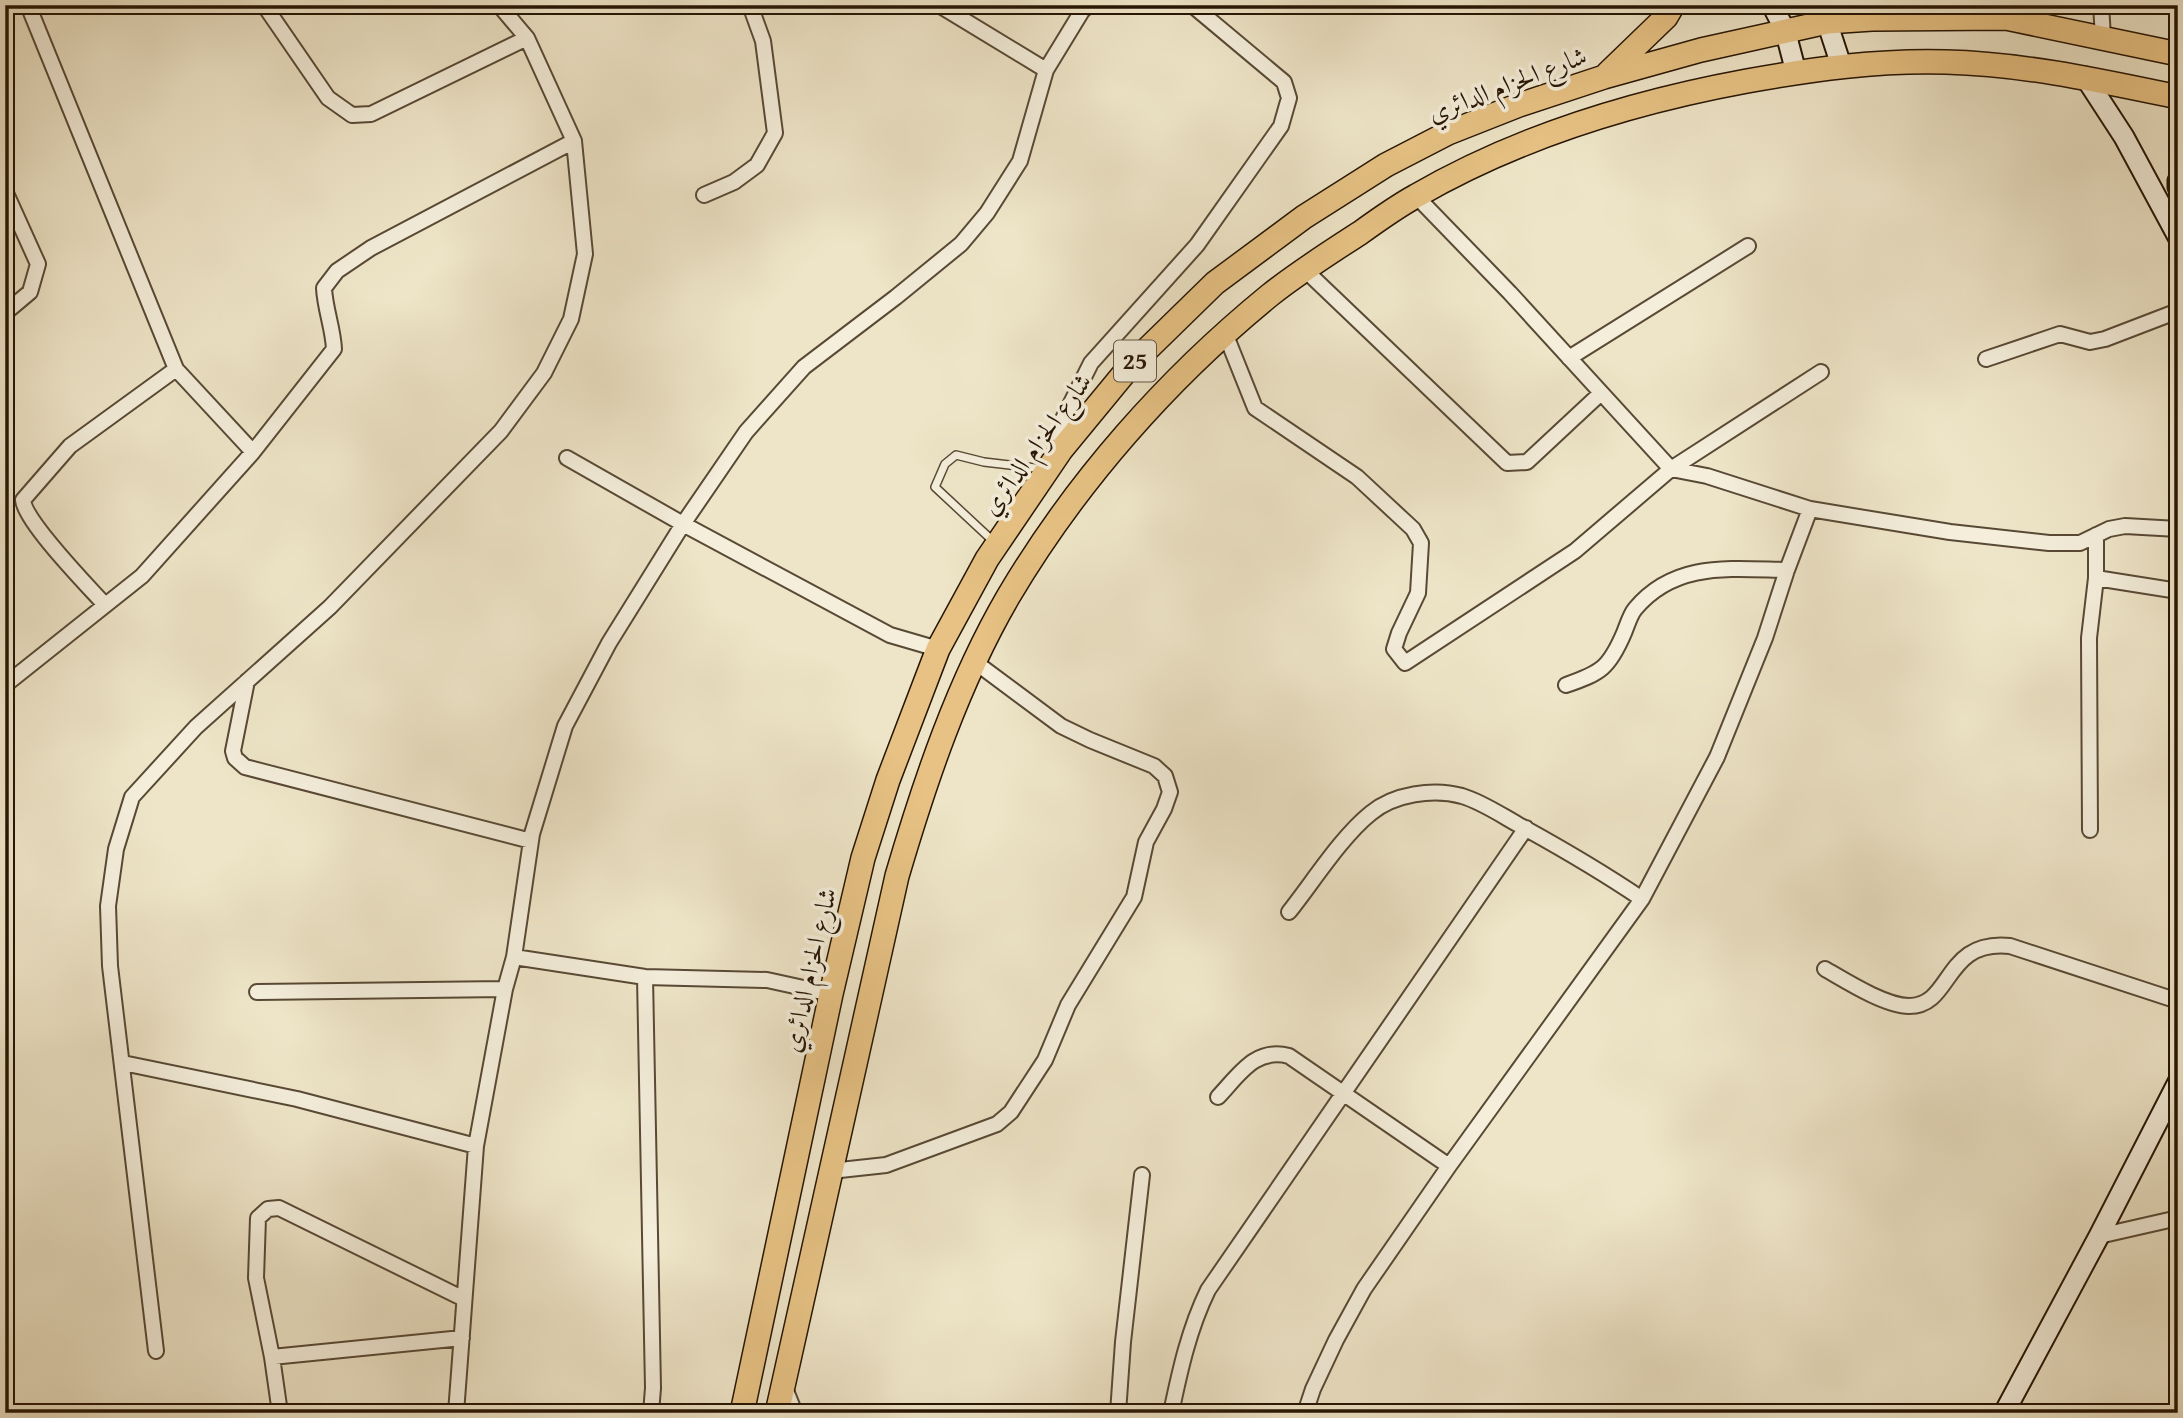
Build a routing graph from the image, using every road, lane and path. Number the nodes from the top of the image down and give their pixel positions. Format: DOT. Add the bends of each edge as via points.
graph roads {
  1 [pos="28,5"];
  2 [pos="264,5"];
  3 [pos="499,5"];
  4 [pos="750,5"];
  5 [pos="939,5"];
  6 [pos="1089,5"];
  7 [pos="1192,5"];
  8 [pos="1673,5"];
  9 [pos="1772,5"];
  10 [pos="1977,5"];
  11 [pos="2101,5"];
  12 [pos="1822,13"];
  13 [pos="2006,18"];
  14 [pos="1785,30"];
  15 [pos="2103,37"];
  16 [pos="527,38"];
  17 [pos="2178,54"];
  18 [pos="1841,65"];
  19 [pos="1045,70"];
  20 [pos="1796,72"];
  21 [pos="1604,77"];
  22 [pos="2085,77"];
  23 [pos="2178,97"];
  24 [pos="574,141"];
  25 [pos="2178,181"];
  26 [pos="2178,187"];
  27 [pos="5,191"];
  28 [pos="704,195"];
  29 [pos="1416,196"];
  30 [pos="2178,237"];
  31 [pos="1748,246"];
  32 [pos="1304,269"];
  33 [pos="2178,311"];
  34 [pos="5,313"];
  35 [pos="1225,333"];
  36 [pos="1569,358"];
  37 [pos="1986,359"];
  38 [pos="176,369"];
  39 [pos="1821,372"];
  40 [pos="1601,393"];
  41 [pos="1061,450"];
  42 [pos="253,452"];
  43 [pos="567,458"];
  44 [pos="1671,469"];
  45 [pos="1048,470"];
  46 [pos="1810,509"];
  47 [pos="683,524"];
  48 [pos="2178,529"];
  49 [pos="2096,535"];
  50 [pos="997,545"];
  51 [pos="1787,570"];
  52 [pos="2096,579"];
  53 [pos="2178,591"];
  54 [pos="105,605"];
  55 [pos="938,649"];
  56 [pos="975,662"];
  57 [pos="247,681"];
  58 [pos="5,685"];
  59 [pos="1566,685"];
  60 [pos="1526,828"];
  61 [pos="2090,830"];
  62 [pos="531,841"];
  63 [pos="1642,899"];
  64 [pos="1289,912"];
  65 [pos="514,957"];
  66 [pos="1825,969"];
  67 [pos="645,977"];
  68 [pos="505,989"];
  69 [pos="257,992"];
  70 [pos="831,994"];
  71 [pos="2178,1001"];
  72 [pos="123,1063"];
  73 [pos="2178,1082"];
  74 [pos="1342,1093"];
  75 [pos="1218,1097"];
  76 [pos="476,1146"];
  77 [pos="1449,1166"];
  78 [pos="831,1171"];
  79 [pos="1142,1175"];
  80 [pos="2178,1218"];
  81 [pos="2099,1236"];
  82 [pos="464,1299"];
  83 [pos="462,1338"];
  84 [pos="156,1351"];
  85 [pos="272,1357"];
  86 [pos="783,1386"];
  87 [pos="280,1413"];
  88 [pos="456,1413"];
  89 [pos="651,1413"];
  90 [pos="741,1413"];
  91 [pos="777,1413"];
  92 [pos="795,1413"];
  93 [pos="1118,1413"];
  94 [pos="1171,1413"];
  95 [pos="1305,1413"];
  96 [pos="2004,1413"];
  1 -- 38 [label="street"];
  2 -- 16 [label="street" via="328,98 352,115 372,114"];
  3 -- 16 [label="street"];
  4 -- 28 [label="street" via="763,41 775,133 757,164 734,182"];
  5 -- 19 [label="street"];
  6 -- 19 [label="street"];
  7 -- 41 [label="street" via="1284,82 1289,98 1281,125 1197,245 1091,363 1061,423"];
  8 -- 21 [label="main road" via="1660,24"];
  9 -- 14 [label="street"];
  10 -- 13 [label="main road"];
  11 -- 15 [label="street"];
  12 -- 13 [label="main road, شارع الحزام الدائري / 25" via="1872,19"];
  12 -- 14 [label="main road, شارع الحزام الدائري / 25"];
  12 -- 18 [label="street"];
  13 -- 15 [label="main road, شارع الحزام الدائري / 25"];
  14 -- 20 [label="street"];
  14 -- 21 [label="main road, شارع الحزام الدائري / 25"];
  15 -- 17 [label="main road, شارع الحزام الدائري / 25"];
  16 -- 24 [label="street"];
  18 -- 20 [label="main road, 25"];
  18 -- 22 [label="main road, 25" via="1943,62"];
  19 -- 47 [label="street" via="1020,161 987,214 961,244 804,367 746,432"];
  20 -- 29 [label="main road, 25" via="1683,93 1572,127 1498,155"];
  21 -- 41 [label="main road, شارع الحزام الدائري / 25" via="1448,132 1304,217 1215,283 1131,365"];
  22 -- 23 [label="main road, 25"];
  22 -- 30 [label="street"];
  24 -- 42 [label="street" via="371,248 337,271 324,288 334,349"];
  24 -- 57 [label="street" via="585,254 571,319 544,373 501,431 441,496 330,607"];
  25 -- 26 [label="street"];
  27 -- 34 [label="street" via="38,264 30,292"];
  29 -- 32 [label="main road, 25"];
  29 -- 36 [label="street"];
  31 -- 36 [label="street"];
  32 -- 35 [label="main road, 25"];
  32 -- 40 [label="street" via="1507,463 1527,462"];
  33 -- 37 [label="street" via="2105,339 2090,342 2060,334"];
  35 -- 44 [label="street" via="1255,408 1357,477 1413,529 1421,543 1418,593 1394,649 1405,663 1575,551"];
  35 -- 56 [label="main road, 25" via="1109,453 1021,577"];
  36 -- 40 [label="street"];
  38 -- 42 [label="street"];
  38 -- 54 [label="street" via="70,446 23,500 38,527"];
  39 -- 44 [label="street"];
  40 -- 44 [label="street"];
  41 -- 45 [label="main road, شارع الحزام الدائري / 25"];
  42 -- 54 [label="street" via="142,576"];
  43 -- 47 [label="street"];
  44 -- 46 [label="street"];
  45 -- 50 [label="main road, شارع الحزام الدائري / 25"];
  45 -- 50 [label="lane" via="956,455 945,464 935,488"];
  46 -- 49 [label="street" via="2049,543 2080,543"];
  46 -- 51 [label="street"];
  47 -- 55 [label="street" via="890,635"];
  47 -- 62 [label="street" via="609,643 565,726"];
  48 -- 49 [label="street" via="2125,526"];
  49 -- 52 [label="street"];
  50 -- 55 [label="main road, شارع الحزام الدائري / 25"];
  51 -- 59 [label="street" via="1711,568 1668,581 1634,610 1615,653 1596,674"];
  51 -- 63 [label="street" via="1717,757"];
  52 -- 53 [label="street"];
  52 -- 61 [label="street" via="2089,638"];
  54 -- 58 [label="street"];
  55 -- 70 [label="main road, شارع الحزام الدائري / 25" via="863,859"];
  56 -- 78 [label="main road, 25" via="931,769 897,876"];
  56 -- 78 [label="street" via="1061,726 1154,766 1165,776 1170,792 1146,842 1134,897 1068,1005 1045,1060 1011,1112 997,1124 886,1165"];
  57 -- 62 [label="street" via="233,751 245,767"];
  57 -- 72 [label="street" via="196,727 132,797 116,849 108,906 110,966"];
  60 -- 63 [label="street"];
  60 -- 64 [label="street" via="1460,796 1424,792 1393,802 1372,812 1353,831"];
  60 -- 74 [label="street"];
  62 -- 65 [label="street"];
  63 -- 77 [label="street"];
  65 -- 67 [label="street"];
  65 -- 68 [label="street"];
  66 -- 71 [label="street" via="1871,993 1908,1006 1922,1004 1960,961 1991,944 2010,946"];
  67 -- 70 [label="street" via="767,980"];
  67 -- 89 [label="street"];
  68 -- 69 [label="street"];
  68 -- 76 [label="street"];
  70 -- 90 [label="main road, شارع الحزام الدائري / 25"];
  72 -- 76 [label="street" via="297,1099"];
  72 -- 84 [label="street"];
  73 -- 81 [label="street"];
  74 -- 75 [label="street" via="1289,1056 1274,1052 1259,1057"];
  74 -- 77 [label="street"];
  74 -- 94 [label="street" via="1208,1290 1186,1343"];
  76 -- 82 [label="street"];
  77 -- 95 [label="street" via="1350,1312"];
  78 -- 86 [label="main road, 25"];
  79 -- 93 [label="street"];
  80 -- 81 [label="street"];
  81 -- 96 [label="street"];
  82 -- 83 [label="street"];
  82 -- 85 [label="street" via="279,1208 268,1209 258,1218 256,1278"];
  83 -- 85 [label="street"];
  83 -- 88 [label="street"];
  85 -- 87 [label="street"];
  86 -- 91 [label="main road, 25"];
  86 -- 92 [label="street"];
}
